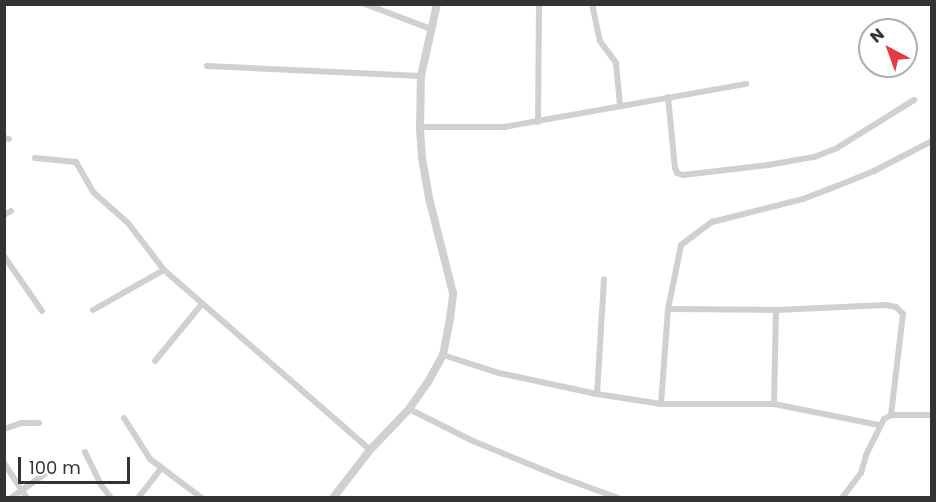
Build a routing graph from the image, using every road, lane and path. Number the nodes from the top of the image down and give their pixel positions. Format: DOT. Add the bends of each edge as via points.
graph roads {
  1 [pos="365,4"];
  2 [pos="437,4"];
  3 [pos="538,4"];
  4 [pos="592,4"];
  5 [pos="431,29"];
  6 [pos="207,66"];
  7 [pos="421,76"];
  8 [pos="746,84"];
  9 [pos="668,97"];
  10 [pos="914,100"];
  11 [pos="620,105"];
  12 [pos="538,122"];
  13 [pos="420,127"];
  14 [pos="932,141"];
  15 [pos="35,158"];
  16 [pos="4,256"];
  17 [pos="164,270"];
  18 [pos="604,279"];
  19 [pos="202,304"];
  20 [pos="668,309"];
  21 [pos="93,310"];
  22 [pos="776,310"];
  23 [pos="42,311"];
  24 [pos="443,355"];
  25 [pos="155,361"];
  26 [pos="597,394"];
  27 [pos="661,404"];
  28 [pos="774,404"];
  29 [pos="409,409"];
  30 [pos="891,415"];
  31 [pos="932,416"];
  32 [pos="124,418"];
  33 [pos="39,423"];
  34 [pos="879,425"];
  35 [pos="4,429"];
  36 [pos="370,450"];
  37 [pos="85,452"];
  38 [pos="4,463"];
  39 [pos="160,469"];
  40 [pos="46,473"];
  41 [pos="22,490"];
  42 [pos="10,498"];
  43 [pos="27,498"];
  44 [pos="111,498"];
  45 [pos="138,498"];
  46 [pos="202,498"];
  47 [pos="333,498"];
  48 [pos="618,498"];
  49 [pos="842,498"];
  1 -- 5 [label="street"];
  2 -- 5 [label="street"];
  3 -- 12 [label="street"];
  4 -- 11 [label="street" via="600,41 616,63"];
  5 -- 7 [label="street"];
  6 -- 7 [label="street"];
  7 -- 13 [label="street"];
  8 -- 9 [label="street"];
  9 -- 10 [label="street" via="675,168 682,175 814,157 837,148"];
  9 -- 11 [label="street"];
  11 -- 12 [label="street"];
  12 -- 13 [label="street" via="504,127"];
  13 -- 24 [label="street" via="429,198 453,293"];
  14 -- 20 [label="street" via="828,190 712,222 681,245"];
  15 -- 17 [label="street" via="76,162 93,192 128,223"];
  16 -- 23 [label="street"];
  17 -- 19 [label="street"];
  17 -- 21 [label="street"];
  18 -- 26 [label="street"];
  19 -- 25 [label="street"];
  19 -- 36 [label="street"];
  20 -- 22 [label="street"];
  20 -- 27 [label="street"];
  22 -- 28 [label="street"];
  22 -- 30 [label="street" via="896,307 903,314"];
  24 -- 26 [label="street" via="499,373"];
  24 -- 29 [label="street"];
  26 -- 27 [label="street"];
  27 -- 28 [label="street"];
  28 -- 34 [label="street"];
  29 -- 36 [label="street"];
  29 -- 48 [label="street" via="484,445"];
  30 -- 31 [label="street"];
  30 -- 34 [label="street"];
  32 -- 39 [label="street" via="142,449"];
  33 -- 35 [label="street" via="21,423"];
  34 -- 49 [label="street" via="861,473"];
  36 -- 47 [label="street"];
  37 -- 44 [label="street"];
  38 -- 41 [label="street"];
  39 -- 45 [label="street"];
  39 -- 46 [label="street"];
  40 -- 41 [label="street"];
  41 -- 42 [label="street"];
  41 -- 43 [label="street"];
}
